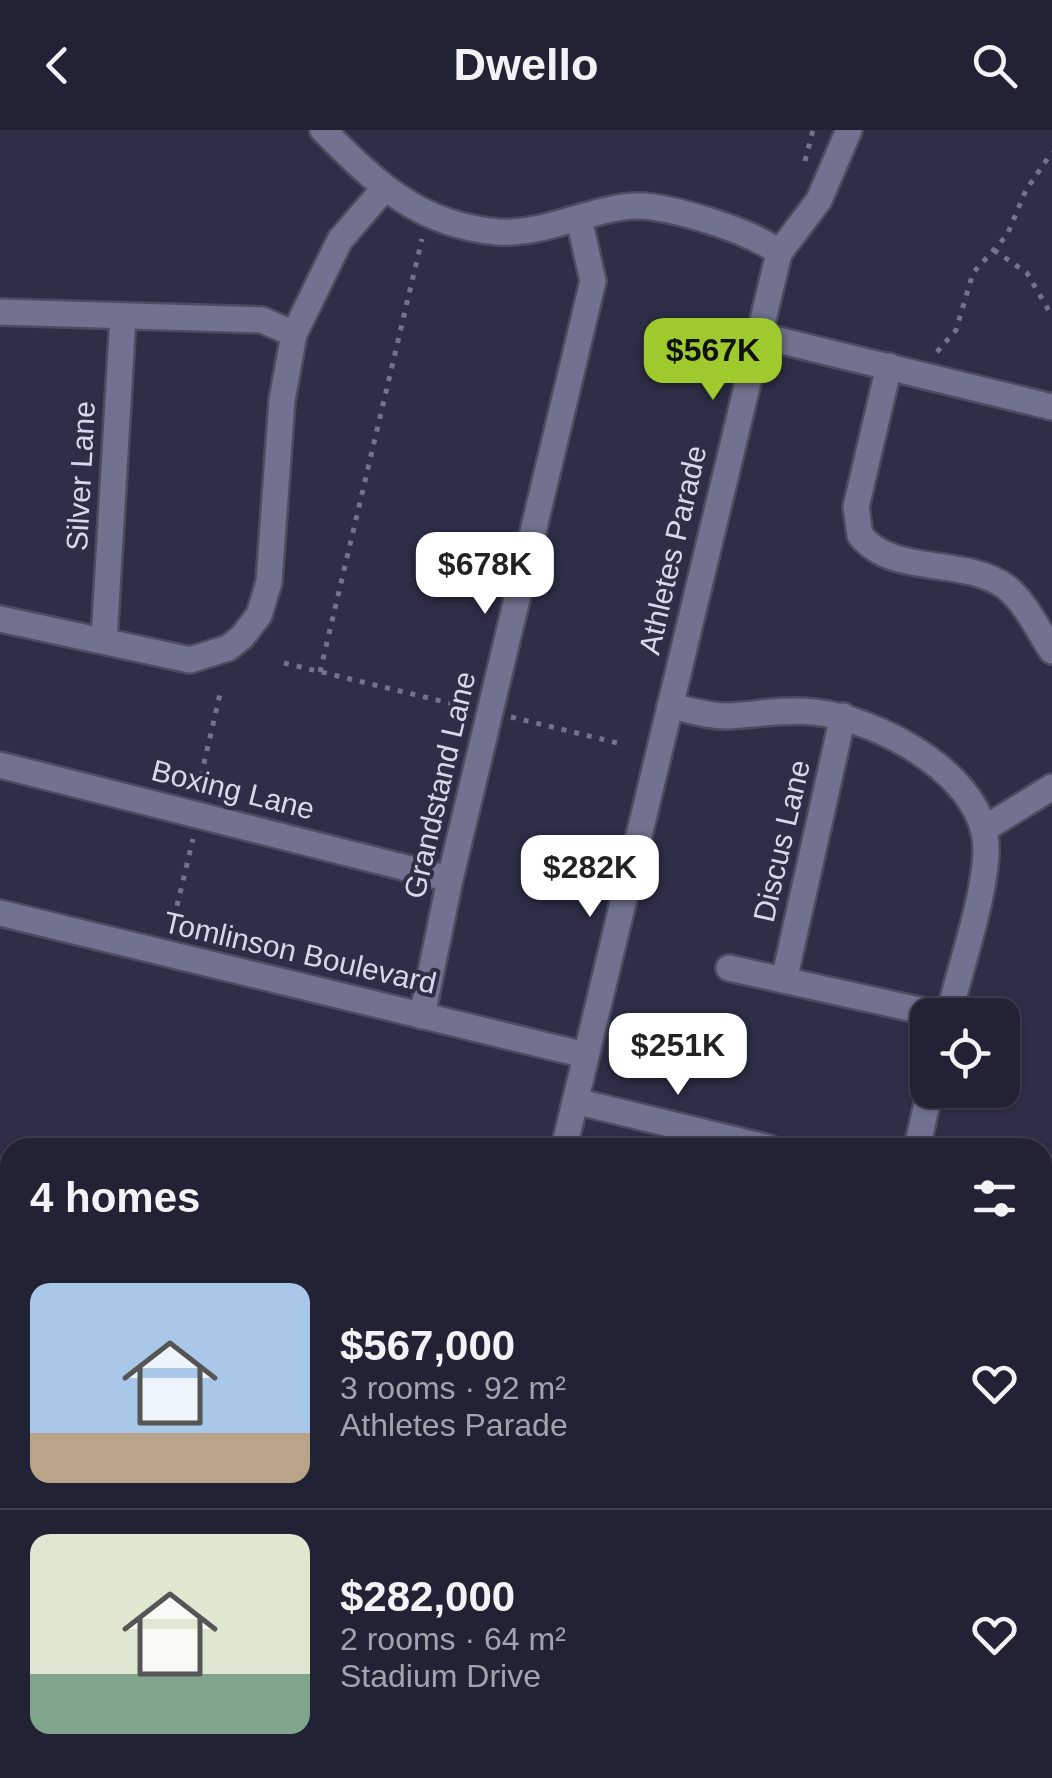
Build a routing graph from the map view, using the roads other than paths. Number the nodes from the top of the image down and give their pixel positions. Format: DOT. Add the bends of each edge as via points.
graph roads {
  1 [pos="323,130"];
  2 [pos="847,131"];
  3 [pos="382,190"];
  4 [pos="579,219"];
  5 [pos="779,253"];
  6 [pos="0,312"];
  7 [pos="123,316"];
  8 [pos="294,334"];
  9 [pos="757,335"];
  10 [pos="890,366"];
  11 [pos="1052,407"];
  12 [pos="0,619"];
  13 [pos="104,641"];
  14 [pos="1052,651"];
  15 [pos="670,706"];
  16 [pos="844,716"];
  17 [pos="0,765"];
  18 [pos="1052,787"];
  19 [pos="984,830"];
  20 [pos="450,879"];
  21 [pos="0,913"];
  22 [pos="729,968"];
  23 [pos="784,980"];
  24 [pos="950,998"];
  25 [pos="910,1007"];
  26 [pos="422,1016"];
  27 [pos="585,1055"];
  28 [pos="575,1101"];
  29 [pos="926,1108"];
  30 [pos="566,1138"];
  31 [pos="717,1138"];
  32 [pos="918,1138"];
  1 -- 3 [label="street"];
  2 -- 5 [label="street, Athletes Parade" via="818,200"];
  3 -- 4 [label="street" via="436,217 500,232"];
  3 -- 8 [label="street" via="340,240"];
  4 -- 5 [label="street" via="636,206 746,231"];
  4 -- 20 [label="street, Grandstand Lane" via="593,281"];
  5 -- 9 [label="street, Athletes Parade"];
  6 -- 7 [label="street"];
  7 -- 8 [label="street" via="262,320"];
  7 -- 13 [label="street, Silver Lane"];
  8 -- 13 [label="street" via="282,400 269,582 253,624 228,648 190,660"];
  9 -- 10 [label="street"];
  9 -- 15 [label="street, Athletes Parade"];
  10 -- 11 [label="street"];
  10 -- 14 [label="street" via="856,506 860,535 885,554 1004,586"];
  12 -- 13 [label="street"];
  15 -- 16 [label="street" via="712,715 779,710"];
  15 -- 27 [label="street, Athletes Parade"];
  16 -- 19 [label="street" via="886,732 941,770 968,798"];
  16 -- 23 [label="street, Discus Lane"];
  17 -- 20 [label="street, Boxing Lane"];
  18 -- 19 [label="street"];
  19 -- 24 [label="street" via="984,868"];
  20 -- 26 [label="street, Grandstand Lane"];
  21 -- 26 [label="street, Tomlinson Boulevard"];
  22 -- 23 [label="street"];
  23 -- 25 [label="street"];
  26 -- 27 [label="street, Tomlinson Boulevard"];
  27 -- 28 [label="street, Athletes Parade"];
  28 -- 30 [label="street, Athletes Parade"];
  28 -- 31 [label="street"];
  29 -- 32 [label="street"];
}
